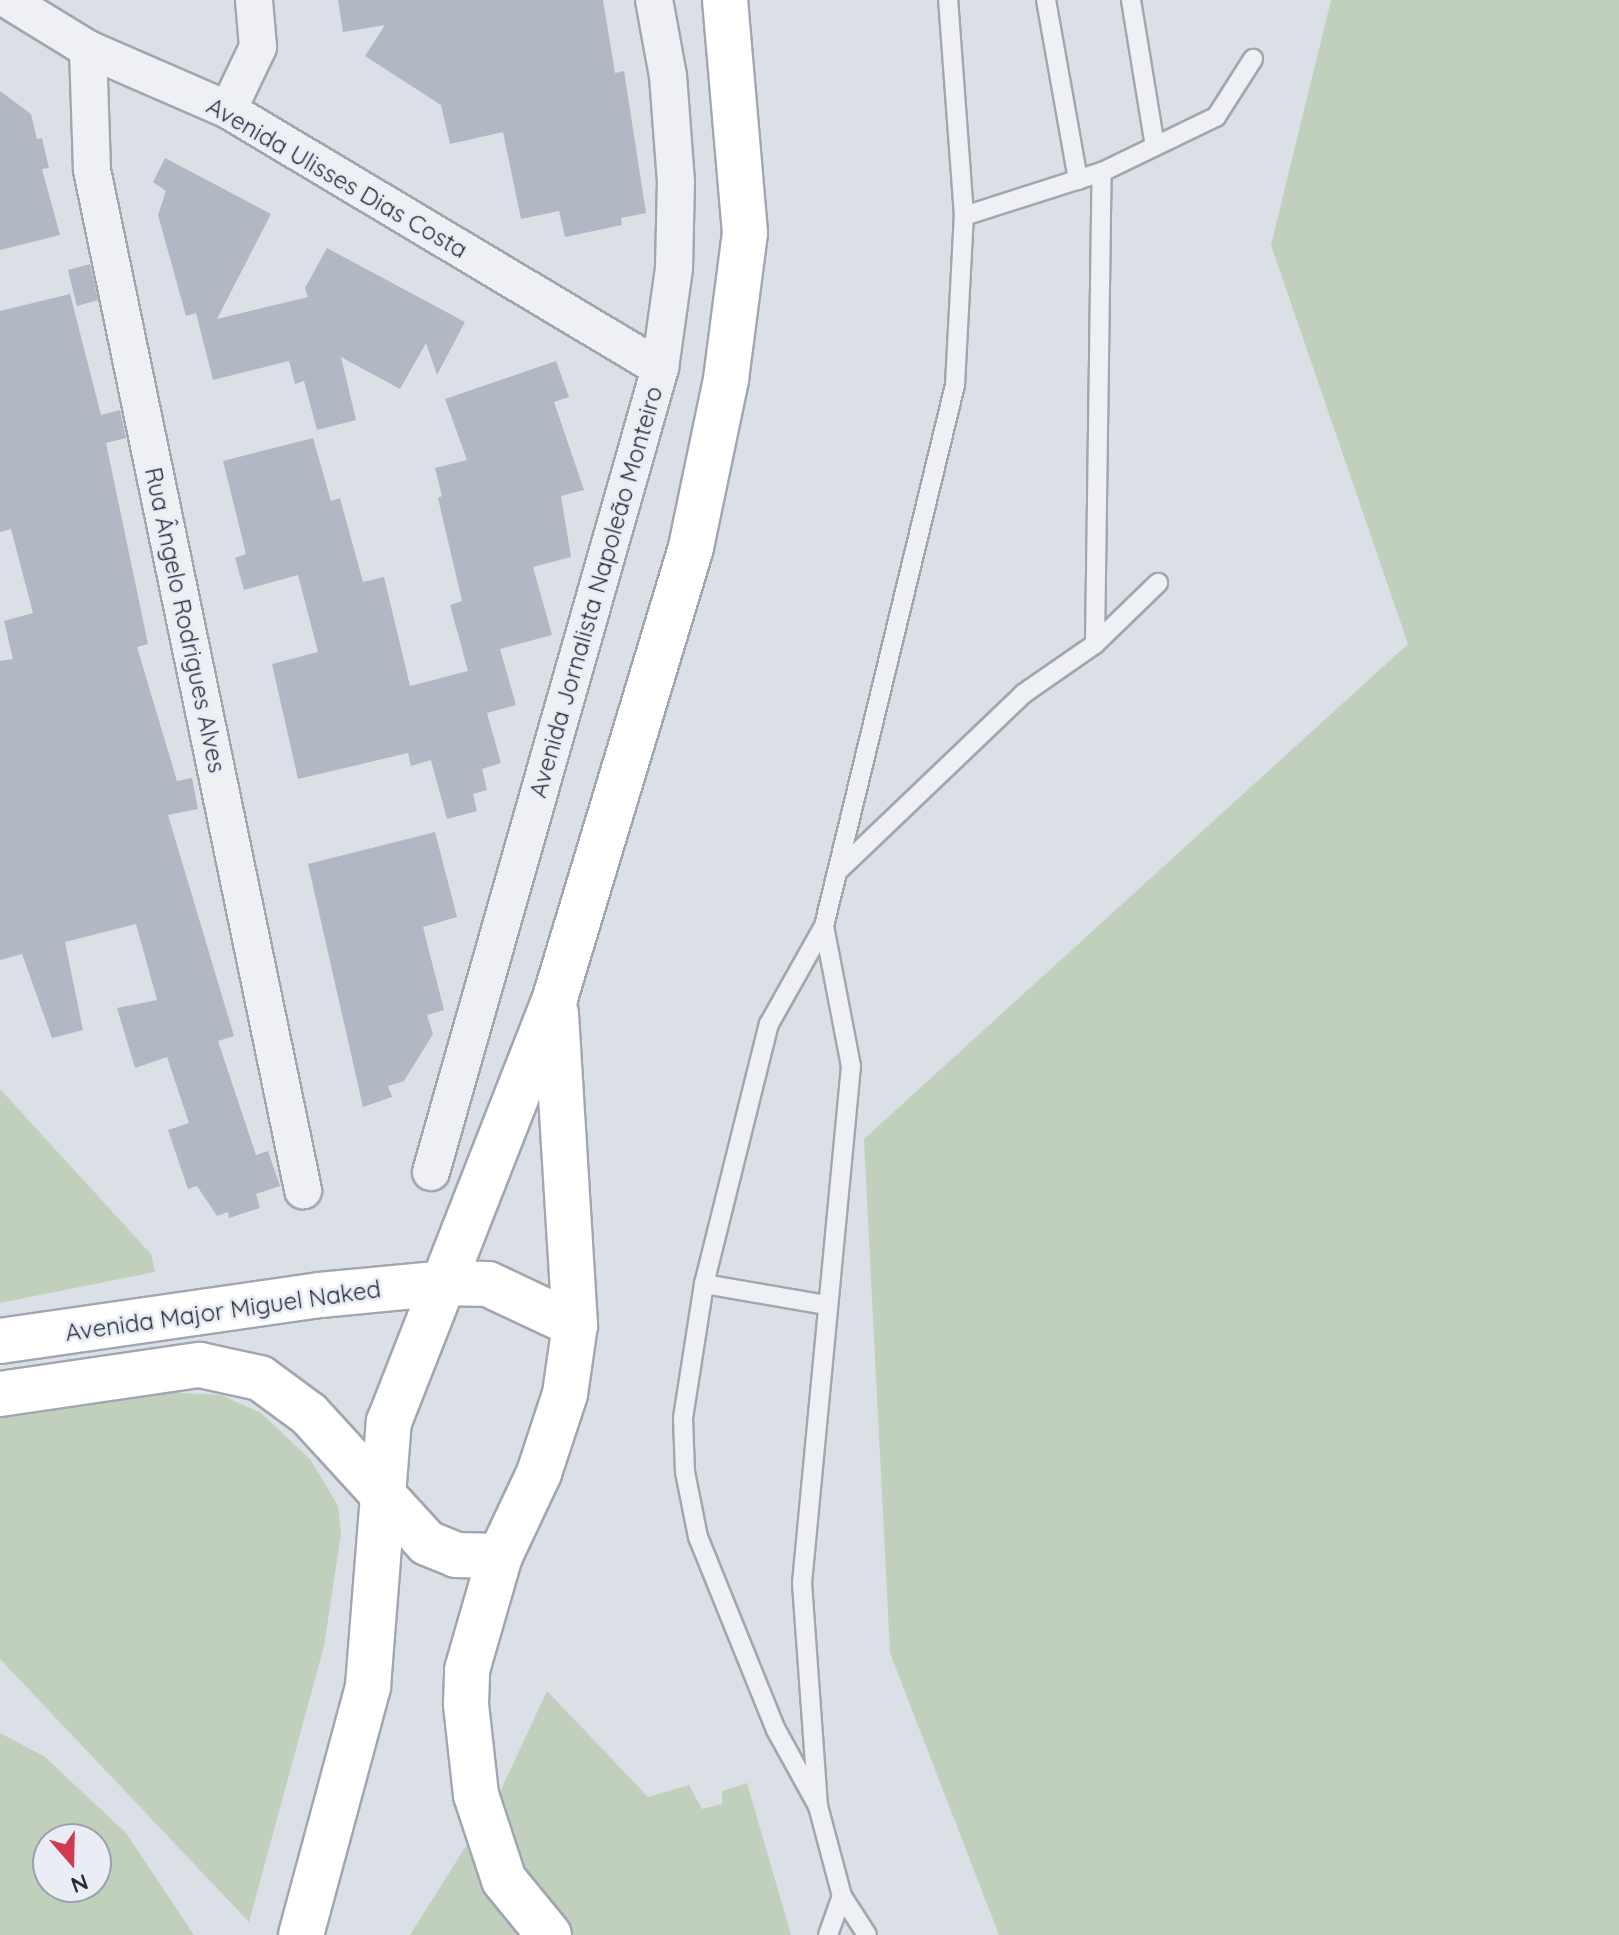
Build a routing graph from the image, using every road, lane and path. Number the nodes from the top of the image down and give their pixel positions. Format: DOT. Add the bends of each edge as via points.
graph roads {
  1 [pos="8,0"];
  2 [pos="254,0"];
  3 [pos="654,0"];
  4 [pos="725,0"];
  5 [pos="948,0"];
  6 [pos="1046,0"];
  7 [pos="1131,0"];
  8 [pos="88,49"];
  9 [pos="1253,59"];
  10 [pos="228,110"];
  11 [pos="1155,146"];
  12 [pos="1102,172"];
  13 [pos="1078,180"];
  14 [pos="964,216"];
  15 [pos="660,368"];
  16 [pos="1158,583"];
  17 [pos="1095,644"];
  18 [pos="838,871"];
  19 [pos="824,926"];
  20 [pos="555,998"];
  21 [pos="431,1172"];
  22 [pos="303,1190"];
  23 [pos="447,1283"];
  24 [pos="704,1284"];
  25 [pos="825,1305"];
  26 [pos="575,1325"];
  27 [pos="0,1341"];
  28 [pos="0,1394"];
  29 [pos="382,1495"];
  30 [pos="500,1556"];
  31 [pos="818,1806"];
  32 [pos="842,1896"];
  33 [pos="301,1935"];
  34 [pos="549,1935"];
  35 [pos="828,1935"];
  36 [pos="867,1935"];
  1 -- 8 [label="street, Avenida Ulisses Dias Costa"];
  2 -- 10 [label="street" via="258,47"];
  3 -- 15 [label="street, Avenida Jornalista Napoleão Monteiro" via="668,76 676,182 674,268"];
  4 -- 20 [label="main road" via="745,233 726,379 691,547"];
  5 -- 14 [label="lane"];
  6 -- 13 [label="lane"];
  7 -- 11 [label="lane"];
  8 -- 10 [label="street, Avenida Ulisses Dias Costa"];
  8 -- 22 [label="street, Rua Ângelo Rodrigues Alves" via="92,170"];
  9 -- 11 [label="lane" via="1216,117"];
  10 -- 15 [label="street, Avenida Ulisses Dias Costa"];
  11 -- 12 [label="lane"];
  12 -- 13 [label="lane"];
  12 -- 17 [label="lane"];
  13 -- 14 [label="lane"];
  14 -- 18 [label="lane" via="955,385"];
  15 -- 21 [label="street, Avenida Jornalista Napoleão Monteiro"];
  16 -- 17 [label="lane"];
  17 -- 18 [label="lane" via="1023,694"];
  18 -- 19 [label="lane"];
  19 -- 24 [label="lane" via="769,1024"];
  19 -- 25 [label="lane" via="851,1066"];
  20 -- 23 [label="main road"];
  20 -- 26 [label="main road"];
  23 -- 26 [label="main road, Avenida Major Miguel Naked" via="488,1284"];
  23 -- 27 [label="main road, Avenida Major Miguel Naked" via="320,1295"];
  23 -- 29 [label="main road" via="389,1422"];
  24 -- 25 [label="lane"];
  24 -- 31 [label="lane" via="683,1418 685,1472 698,1537 776,1730"];
  25 -- 31 [label="lane" via="802,1583"];
  26 -- 30 [label="main road" via="565,1394 539,1473"];
  28 -- 29 [label="main road, Avenida Major Miguel Naked" via="200,1365 260,1378 309,1414"];
  29 -- 30 [label="main road, Avenida Major Miguel Naked" via="427,1543 456,1555"];
  29 -- 33 [label="main road" via="368,1686"];
  30 -- 34 [label="main road" via="467,1670 476,1795 504,1880"];
  31 -- 32 [label="lane"];
  32 -- 35 [label="lane"];
  32 -- 36 [label="lane"];
}
